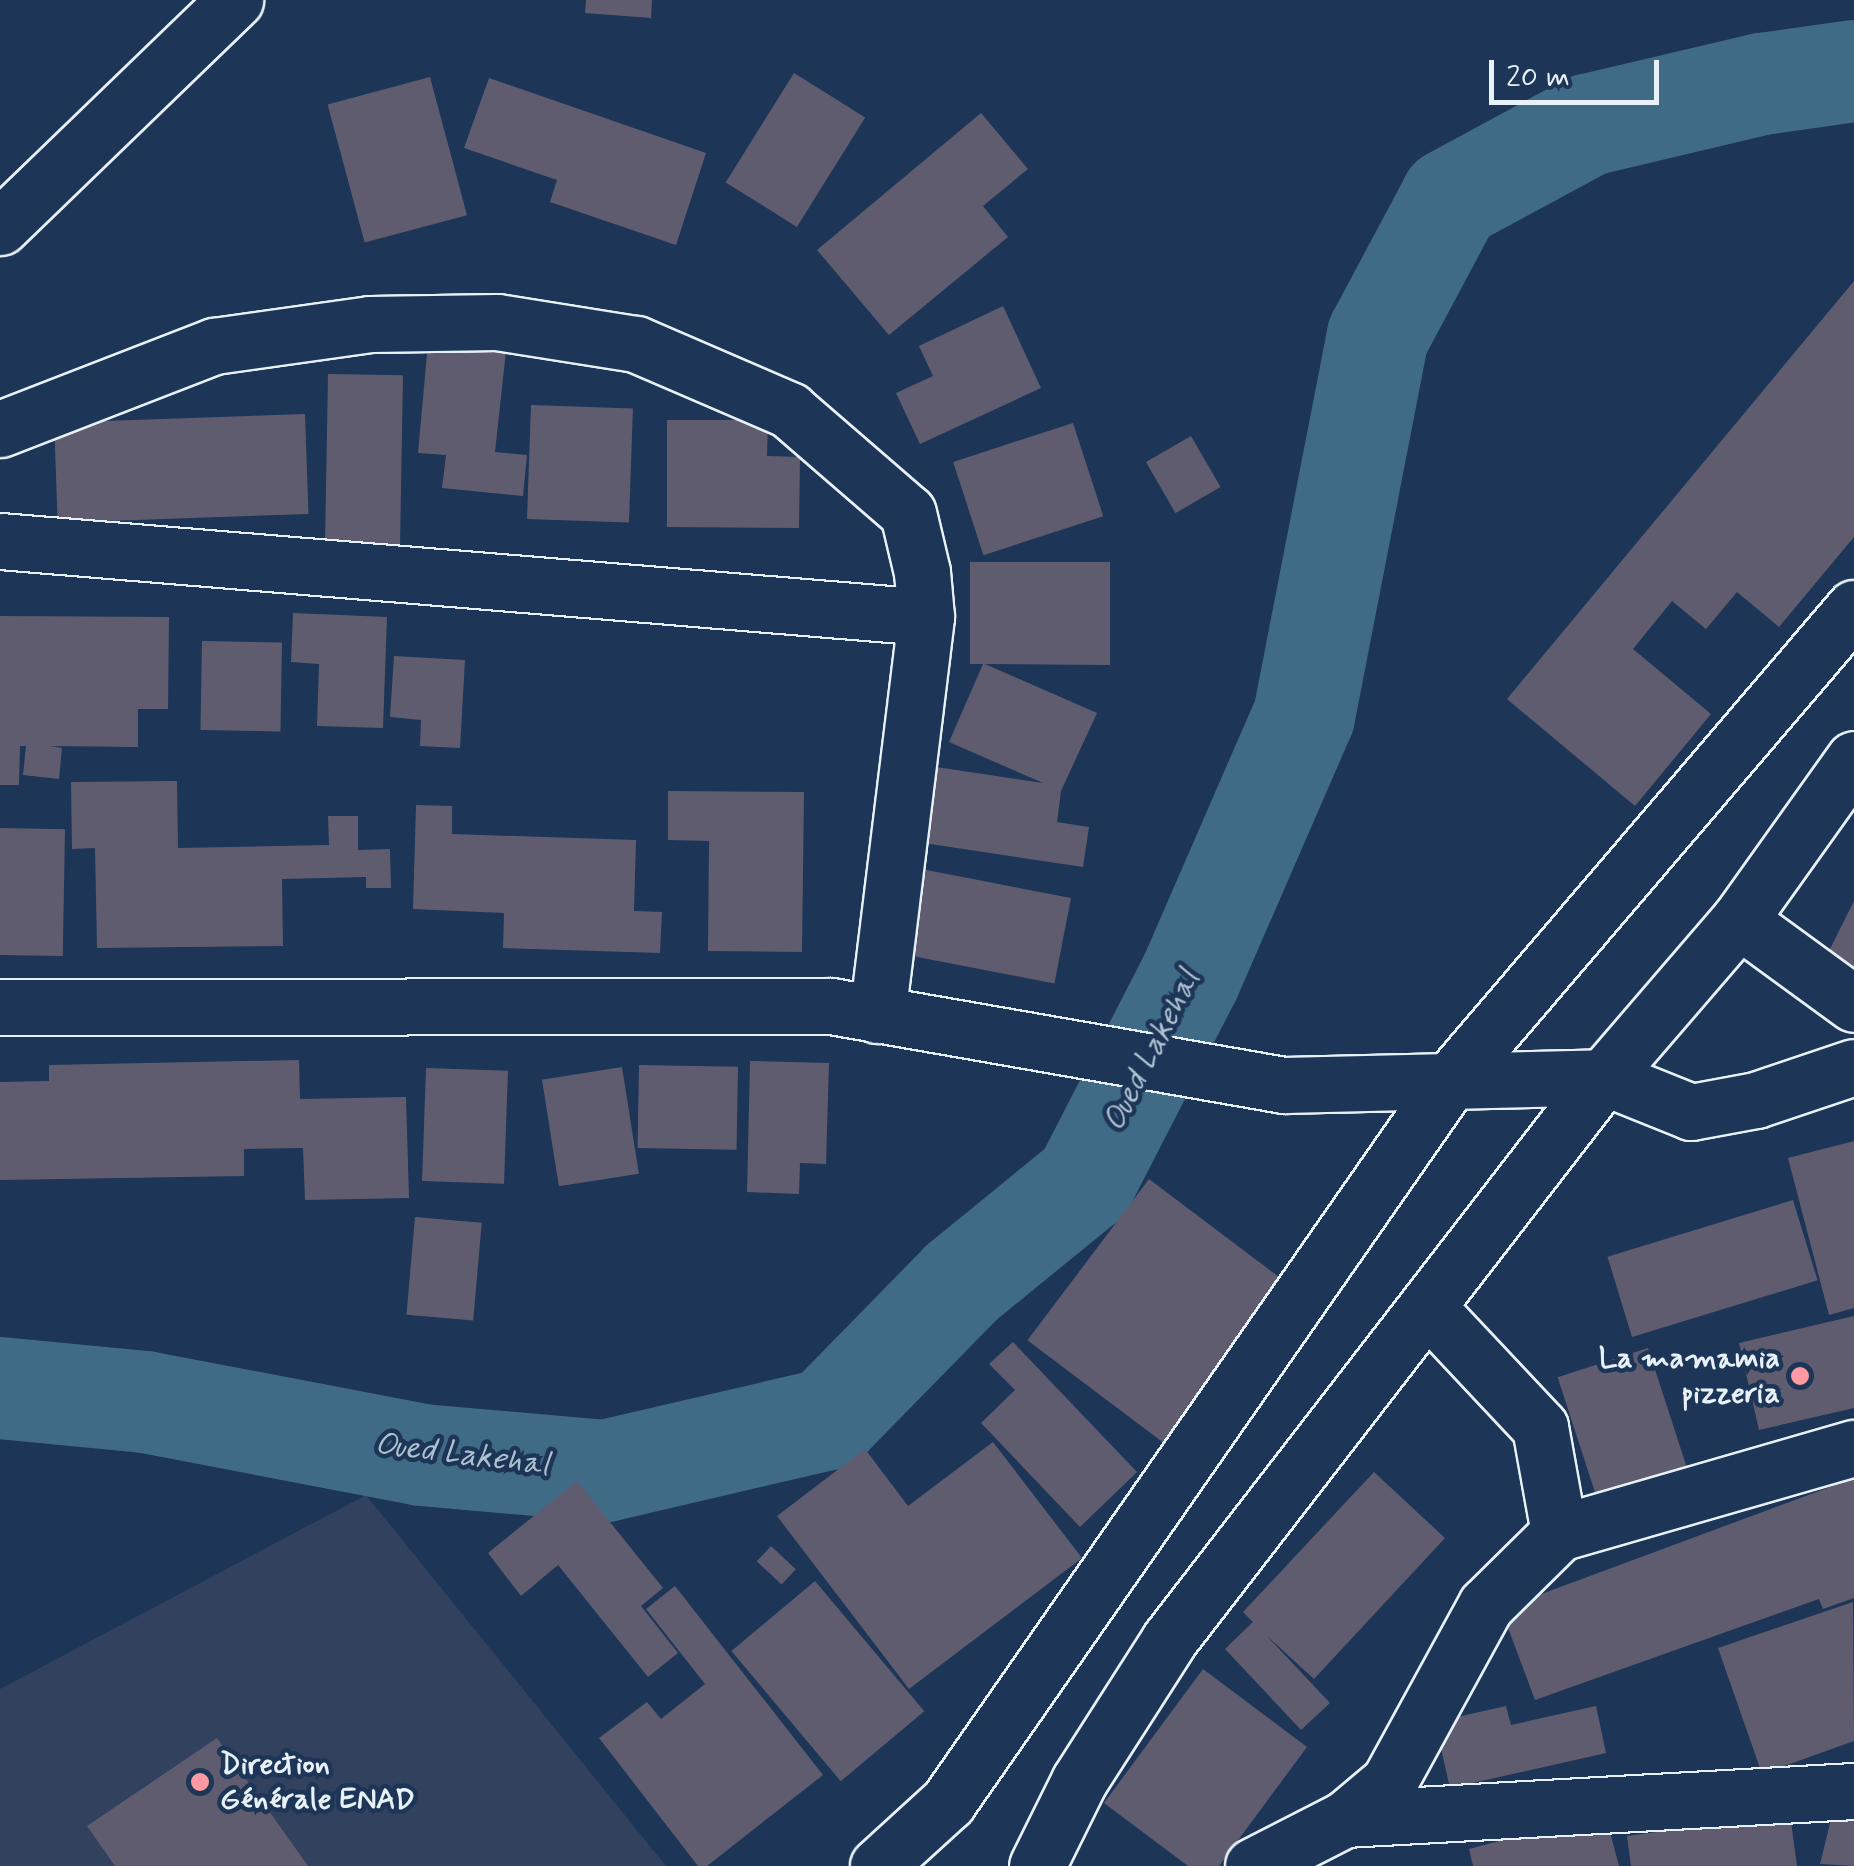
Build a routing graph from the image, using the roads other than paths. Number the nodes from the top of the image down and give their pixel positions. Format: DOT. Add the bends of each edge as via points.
graph roads {
  1 [pos="234,0"];
  2 [pos="274,0"];
  3 [pos="187,46"];
  4 [pos="0,227"];
  5 [pos="0,429"];
  6 [pos="0,542"];
  7 [pos="1854,608"];
  8 [pos="926,617"];
  9 [pos="1854,761"];
  10 [pos="1740,920"];
  11 [pos="1854,1004"];
  12 [pos="0,1006"];
  13 [pos="877,1015"];
  14 [pos="1854,1068"];
  15 [pos="1453,1077"];
  16 [pos="1604,1077"];
  17 [pos="1430,1310"];
  18 [pos="1854,1448"];
  19 [pos="1558,1533"];
  20 [pos="1854,1791"];
  21 [pos="1345,1819"];
  22 [pos="878,1866"];
  23 [pos="1037,1866"];
  24 [pos="1252,1866"];
  1 -- 3 [label="street"];
  2 -- 3 [label="street"];
  3 -- 4 [label="street"];
  5 -- 8 [label="street" via="214,346 370,324 497,322 636,344 789,410 908,512"];
  6 -- 8 [label="street"];
  7 -- 15 [label="street"];
  8 -- 13 [label="street"];
  9 -- 10 [label="street"];
  10 -- 11 [label="street"];
  10 -- 16 [label="street"];
  12 -- 13 [label="street" via="831,1006"];
  13 -- 15 [label="street" via="1284,1085"];
  14 -- 16 [label="street" via="1756,1100 1691,1112"];
  15 -- 16 [label="street"];
  15 -- 22 [label="street" via="948,1802"];
  16 -- 17 [label="street"];
  17 -- 19 [label="street" via="1540,1427"];
  17 -- 23 [label="street" via="1169,1640 1079,1780"];
  18 -- 19 [label="street"];
  19 -- 21 [label="street" via="1486,1605 1389,1782"];
  20 -- 21 [label="street"];
  21 -- 24 [label="street"];
}
